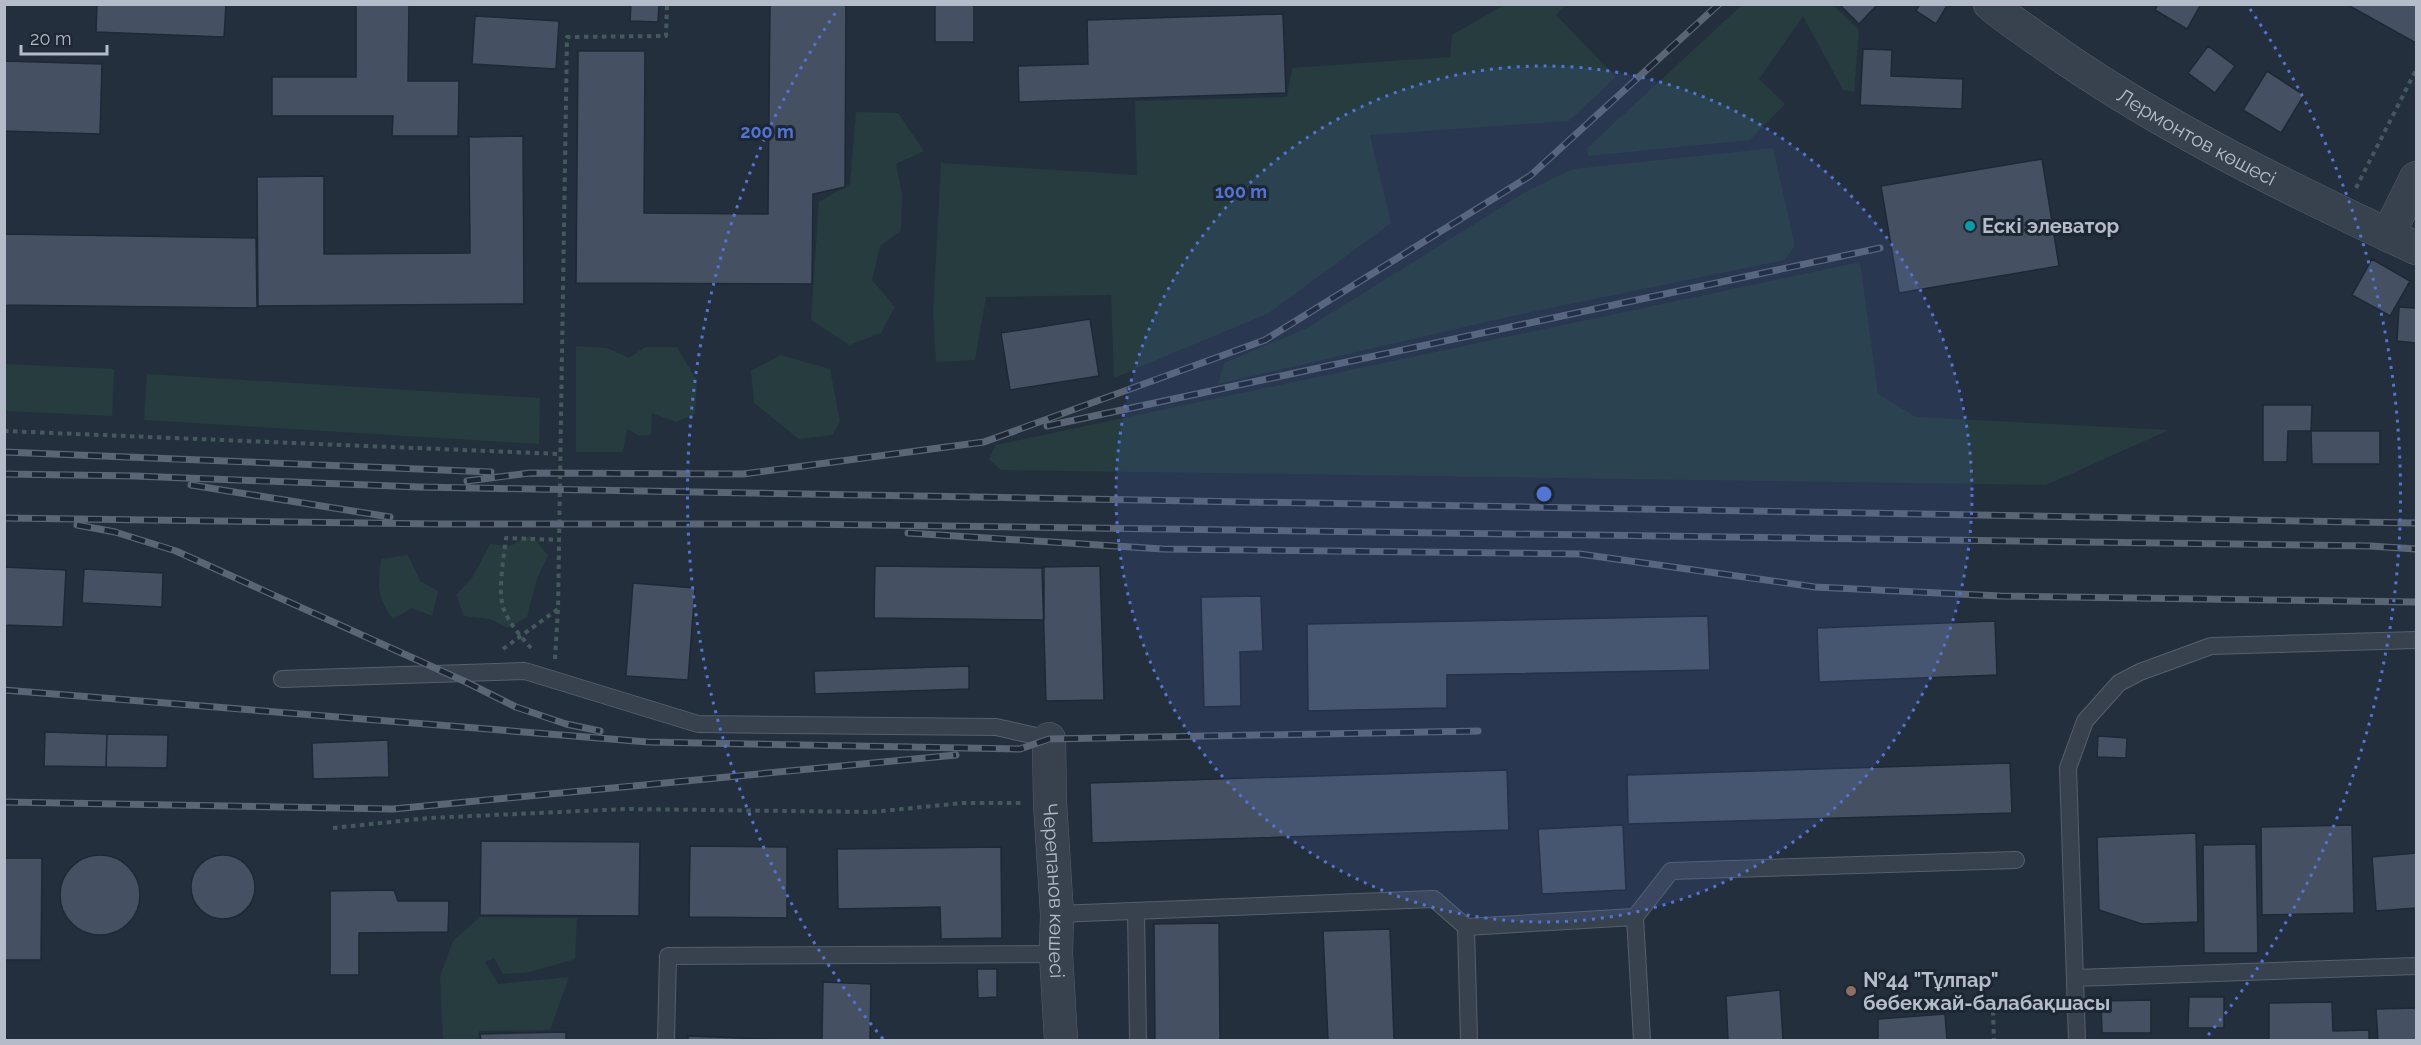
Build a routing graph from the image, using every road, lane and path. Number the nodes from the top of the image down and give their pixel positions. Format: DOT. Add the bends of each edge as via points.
graph roads {
  1 [pos="667,4"];
  2 [pos="1990,4"];
  3 [pos="2416,70"];
  4 [pos="2416,178"];
  5 [pos="2343,215"];
  6 [pos="2402,241"];
  7 [pos="4,431"];
  8 [pos="560,454"];
  9 [pos="560,540"];
  10 [pos="558,609"];
  11 [pos="520,636"];
  12 [pos="2416,640"];
  13 [pos="469,673"];
  14 [pos="554,673"];
  15 [pos="282,679"];
  16 [pos="1049,739"];
  17 [pos="1050,803"];
  18 [pos="333,828"];
  19 [pos="2016,860"];
  20 [pos="1136,911"];
  21 [pos="1057,914"];
  22 [pos="1635,917"];
  23 [pos="1466,927"];
  24 [pos="1056,954"];
  25 [pos="2416,966"];
  26 [pos="2075,978"];
  27 [pos="1993,1011"];
  28 [pos="666,1041"];
  29 [pos="1061,1041"];
  30 [pos="1138,1041"];
  31 [pos="1469,1041"];
  32 [pos="1642,1041"];
  33 [pos="1994,1041"];
  34 [pos="2077,1041"];
  1 -- 8 [label="path" via="666,36 567,37"];
  2 -- 5 [label="street, Лермонтов көшесі" via="2112,90"];
  3 -- 5 [label="path"];
  4 -- 6 [label="street"];
  5 -- 6 [label="street, Лермонтов көшесі"];
  7 -- 8 [label="path"];
  8 -- 9 [label="path"];
  9 -- 10 [label="path"];
  9 -- 11 [label="path" via="506,538 503,608"];
  10 -- 11 [label="path"];
  10 -- 14 [label="path"];
  11 -- 13 [label="path"];
  11 -- 14 [label="path"];
  12 -- 26 [label="lane" via="2211,646 2119,683 2085,721 2068,768"];
  13 -- 14 [label="lane"];
  13 -- 15 [label="lane"];
  14 -- 16 [label="lane" via="698,724 996,727"];
  16 -- 17 [label="street, Черепанов көшесі"];
  17 -- 18 [label="path" via="963,803 872,812 626,809 429,818"];
  17 -- 21 [label="street, Черепанов көшесі"];
  19 -- 22 [label="lane" via="1671,871"];
  20 -- 21 [label="lane"];
  20 -- 23 [label="lane" via="1434,899"];
  20 -- 30 [label="lane"];
  21 -- 24 [label="street, Черепанов көшесі"];
  22 -- 23 [label="lane"];
  22 -- 32 [label="lane"];
  23 -- 31 [label="lane"];
  24 -- 28 [label="lane" via="668,956"];
  24 -- 29 [label="street, Черепанов көшесі"];
  25 -- 26 [label="lane"];
  26 -- 34 [label="lane"];
  27 -- 33 [label="path"];
}
